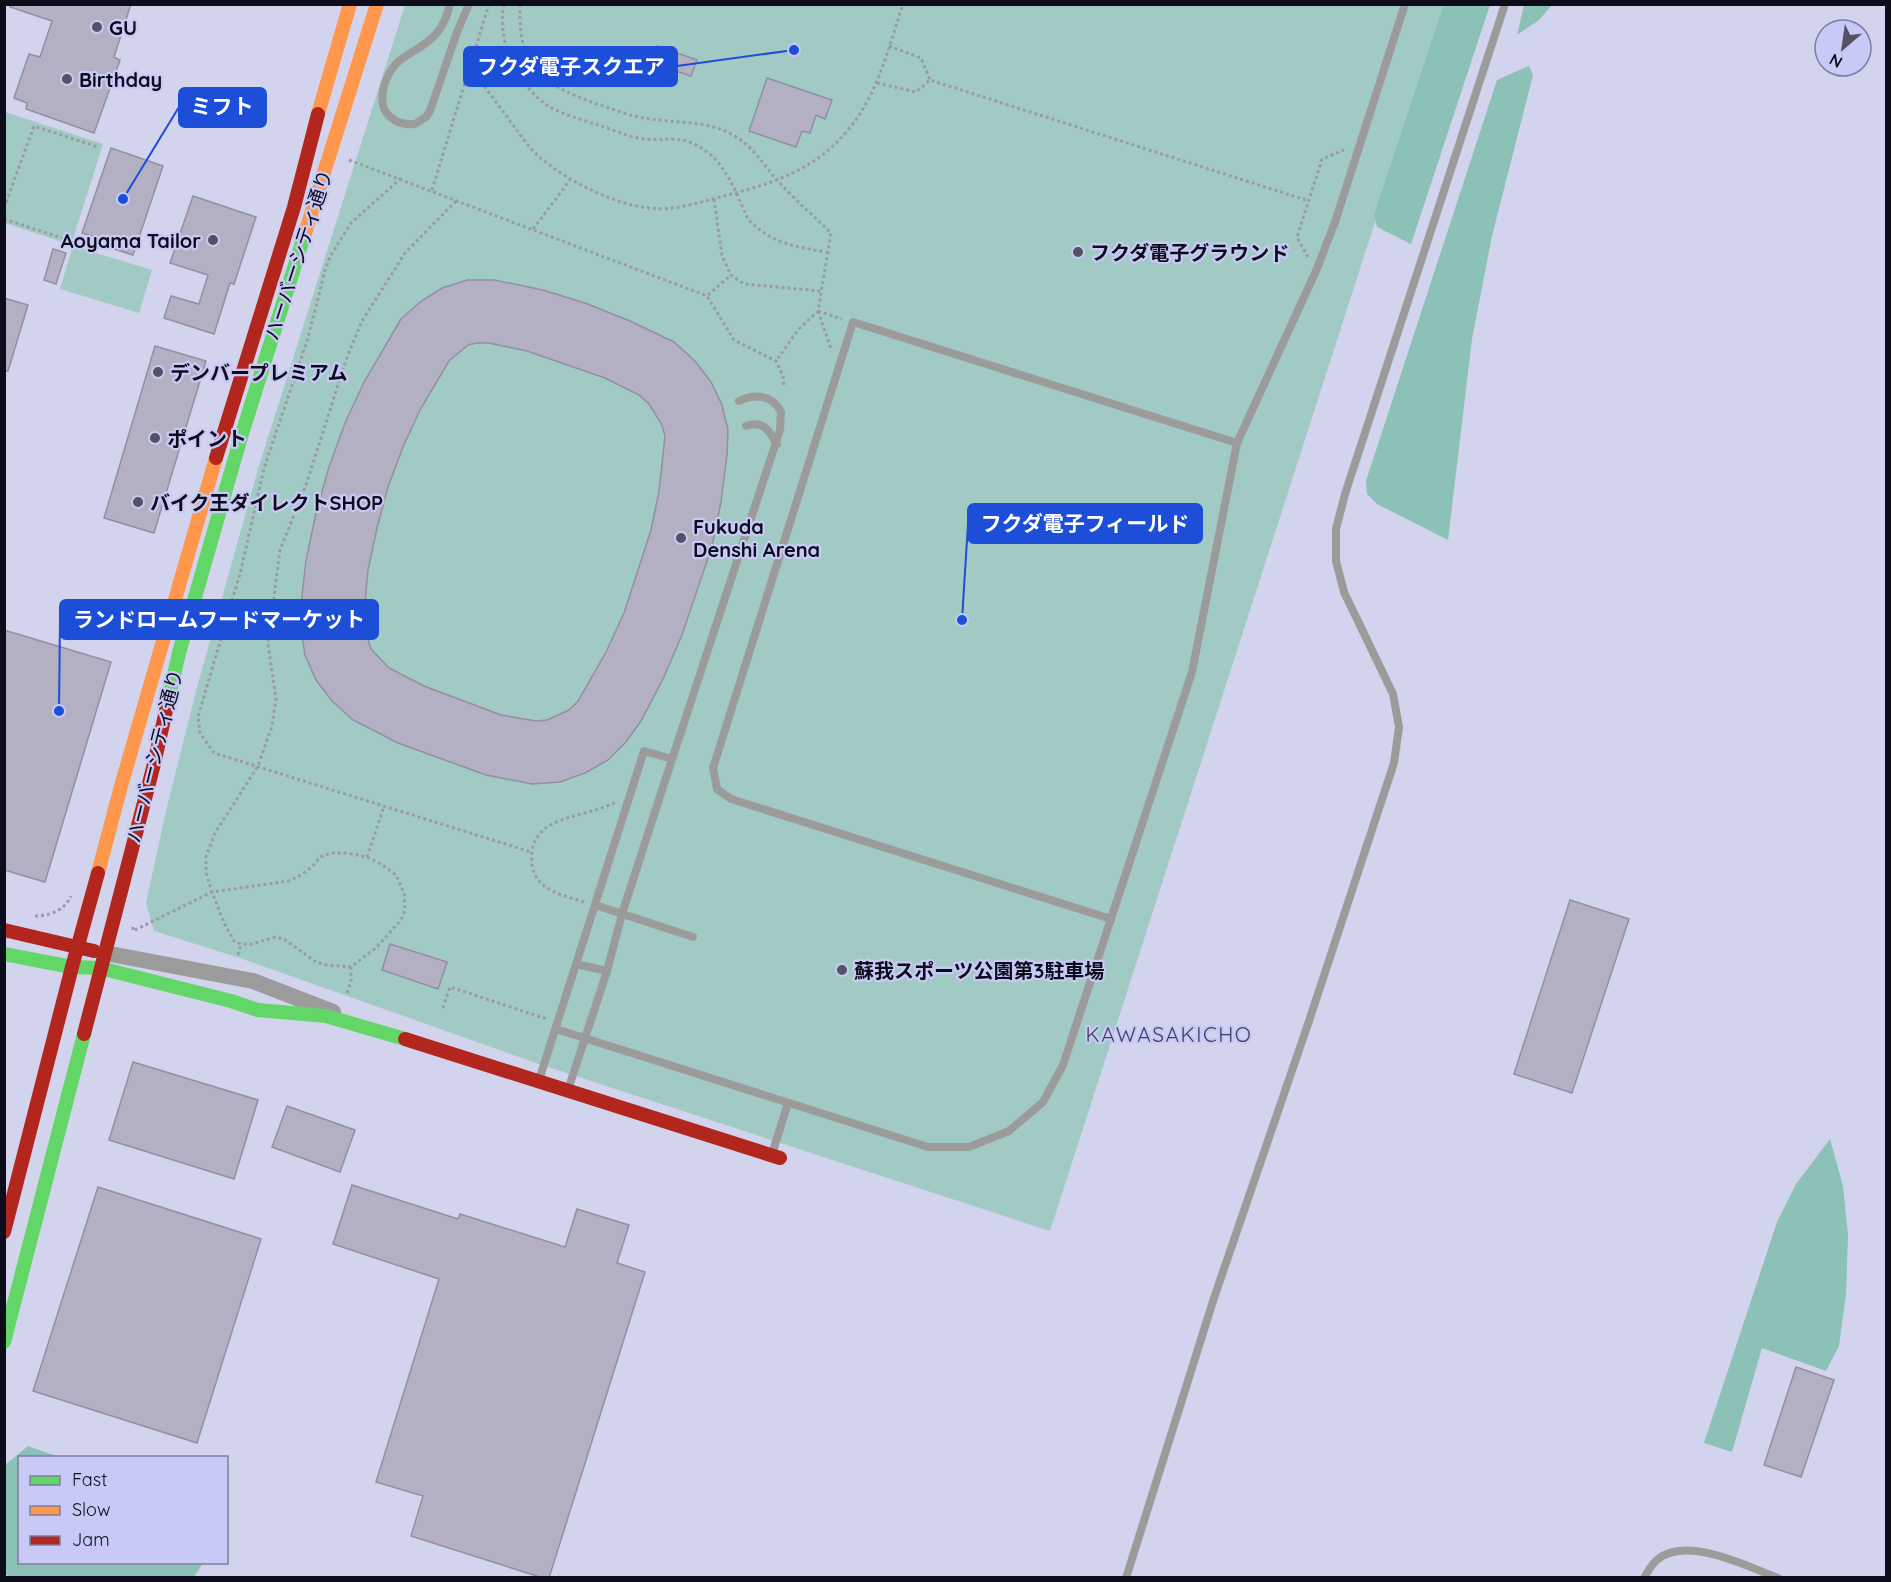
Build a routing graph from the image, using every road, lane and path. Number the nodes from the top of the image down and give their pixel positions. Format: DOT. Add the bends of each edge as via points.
graph roads {
  1 [pos="350,4"];
  2 [pos="378,4"];
  3 [pos="450,4"];
  4 [pos="469,4"];
  5 [pos="489,4"];
  6 [pos="504,4"];
  7 [pos="520,4"];
  8 [pos="903,4"];
  9 [pos="1405,4"];
  10 [pos="1505,4"];
  11 [pos="889,46"];
  12 [pos="470,67"];
  13 [pos="930,80"];
  14 [pos="877,83"];
  15 [pos="1362,143"];
  16 [pos="98,147"];
  17 [pos="349,160"];
  18 [pos="401,178"];
  19 [pos="570,180"];
  20 [pos="777,181"];
  21 [pos="432,190"];
  22 [pos="735,193"];
  23 [pos="7,195"];
  24 [pos="714,199"];
  25 [pos="457,200"];
  26 [pos="1309,201"];
  27 [pos="4,208"];
  28 [pos="4,219"];
  29 [pos="533,229"];
  30 [pos="68,240"];
  31 [pos="826,252"];
  32 [pos="1316,271"];
  33 [pos="731,275"];
  34 [pos="821,291"];
  35 [pos="707,296"];
  36 [pos="818,311"];
  37 [pos="853,322"];
  38 [pos="776,361"];
  39 [pos="838,368"];
  40 [pos="784,387"];
  41 [pos="740,401"];
  42 [pos="746,426"];
  43 [pos="1237,443"];
  44 [pos="777,444"];
  45 [pos="672,759"];
  46 [pos="258,766"];
  47 [pos="630,794"];
  48 [pos="384,806"];
  49 [pos="531,852"];
  50 [pos="366,857"];
  51 [pos="212,892"];
  52 [pos="72,893"];
  53 [pos="595,905"];
  54 [pos="27,914"];
  55 [pos="622,914"];
  56 [pos="1111,919"];
  57 [pos="132,920"];
  58 [pos="4,930"];
  59 [pos="693,937"];
  60 [pos="241,945"];
  61 [pos="79,947"];
  62 [pos="4,954"];
  63 [pos="238,956"];
  64 [pos="103,961"];
  65 [pos="576,964"];
  66 [pos="72,967"];
  67 [pos="351,967"];
  68 [pos="607,972"];
  69 [pos="265,985"];
  70 [pos="346,993"];
  71 [pos="443,1008"];
  72 [pos="258,1010"];
  73 [pos="355,1023"];
  74 [pos="556,1026"];
  75 [pos="585,1038"];
  76 [pos="539,1081"];
  77 [pos="568,1091"];
  78 [pos="788,1103"];
  79 [pos="776,1156"];
  80 [pos="4,1232"];
  81 [pos="4,1342"];
  82 [pos="1126,1578"];
  83 [pos="1644,1578"];
  84 [pos="1778,1578"];
  1 -- 61 [label="street, ハーバーシティ通り" via="294,207 204,497"];
  2 -- 64 [label="street, ハーバーシティ通り" via="241,437 179,653"];
  3 -- 4 [label="lane" via="435,36 397,61 390,71 382,102 386,113 396,121 415,124 430,111"];
  5 -- 12 [label="path"];
  6 -- 22 [label="path" via="501,25 507,52 539,100 559,111 638,138 673,138 693,143 722,166"];
  7 -- 20 [label="path" via="523,46 537,70 553,86 633,116 725,131 755,152"];
  8 -- 11 [label="path"];
  9 -- 15 [label="lane"];
  10 -- 82 [label="lane" via="1336,529 1336,561 1344,592 1393,694 1399,728 1394,763 1210,1309"];
  11 -- 13 [label="path" via="921,58"];
  11 -- 14 [label="path"];
  12 -- 19 [label="path" via="540,158"];
  12 -- 21 [label="path"];
  13 -- 14 [label="path" via="916,92"];
  13 -- 26 [label="path"];
  14 -- 20 [label="path" via="863,110 835,145"];
  15 -- 26 [label="path" via="1322,159"];
  15 -- 32 [label="lane"];
  16 -- 23 [label="path" via="34,126"];
  17 -- 18 [label="path"];
  18 -- 21 [label="path"];
  18 -- 46 [label="path" via="351,223 326,267 307,341 267,459 241,570 198,717 200,733 214,753"];
  19 -- 24 [label="path" via="648,208"];
  19 -- 29 [label="path"];
  20 -- 22 [label="path"];
  20 -- 31 [label="path" via="831,233"];
  21 -- 25 [label="path"];
  22 -- 24 [label="path"];
  22 -- 31 [label="path" via="748,219 771,238 790,246"];
  23 -- 27 [label="path"];
  24 -- 33 [label="path" via="722,256"];
  25 -- 29 [label="path"];
  25 -- 46 [label="path" via="400,260 362,321 346,360 306,485 280,550 268,644 276,699 272,726"];
  26 -- 32 [label="path" via="1297,237"];
  28 -- 30 [label="path"];
  29 -- 35 [label="path"];
  31 -- 34 [label="path"];
  32 -- 43 [label="lane"];
  33 -- 34 [label="path" via="744,284"];
  33 -- 35 [label="path"];
  34 -- 36 [label="path"];
  35 -- 38 [label="path" via="734,340"];
  36 -- 37 [label="path"];
  36 -- 38 [label="path" via="798,330"];
  36 -- 39 [label="path"];
  37 -- 39 [label="lane"];
  37 -- 43 [label="lane"];
  38 -- 40 [label="path"];
  39 -- 56 [label="lane" via="713,768 717,789 731,799"];
  41 -- 44 [label="lane" via="759,396 778,405 782,421"];
  42 -- 44 [label="lane" via="765,427"];
  43 -- 56 [label="lane" via="1192,672"];
  44 -- 45 [label="lane"];
  45 -- 47 [label="lane" via="644,751"];
  45 -- 55 [label="lane"];
  46 -- 48 [label="path"];
  46 -- 51 [label="path" via="214,833 206,857"];
  47 -- 49 [label="path" via="606,807 551,824 536,836"];
  47 -- 53 [label="lane"];
  48 -- 49 [label="path"];
  48 -- 50 [label="path"];
  49 -- 53 [label="path" via="538,882 563,896"];
  50 -- 51 [label="path" via="331,853 288,881"];
  50 -- 67 [label="path" via="396,875 404,893 405,910 376,948"];
  51 -- 57 [label="path" via="133,931"];
  51 -- 60 [label="path" via="229,933"];
  52 -- 54 [label="path" via="53,914"];
  53 -- 55 [label="lane"];
  53 -- 65 [label="lane"];
  55 -- 59 [label="lane"];
  55 -- 68 [label="lane"];
  56 -- 78 [label="lane" via="1063,1065 1043,1102 1009,1131 969,1147 928,1147"];
  58 -- 61 [label="street"];
  60 -- 63 [label="path"];
  60 -- 67 [label="path" via="275,937 316,962"];
  61 -- 64 [label="street"];
  61 -- 66 [label="street, ハーバーシティ通り"];
  62 -- 66 [label="street"];
  64 -- 66 [label="street"];
  64 -- 69 [label="street"];
  64 -- 72 [label="street"];
  64 -- 81 [label="street, ハーバーシティ通り"];
  65 -- 68 [label="lane"];
  65 -- 74 [label="lane"];
  66 -- 80 [label="street, ハーバーシティ通り"];
  67 -- 70 [label="path"];
  68 -- 75 [label="lane"];
  69 -- 72 [label="street" via="270,999 266,1007"];
  69 -- 73 [label="street"];
  71 -- 74 [label="path" via="450,987"];
  72 -- 73 [label="street"];
  73 -- 76 [label="street"];
  74 -- 75 [label="lane"];
  74 -- 76 [label="lane"];
  75 -- 77 [label="lane"];
  75 -- 78 [label="lane"];
  76 -- 77 [label="street"];
  77 -- 79 [label="street"];
  78 -- 79 [label="lane"];
  83 -- 84 [label="lane" via="1657,1559 1676,1550 1701,1551"];
}
